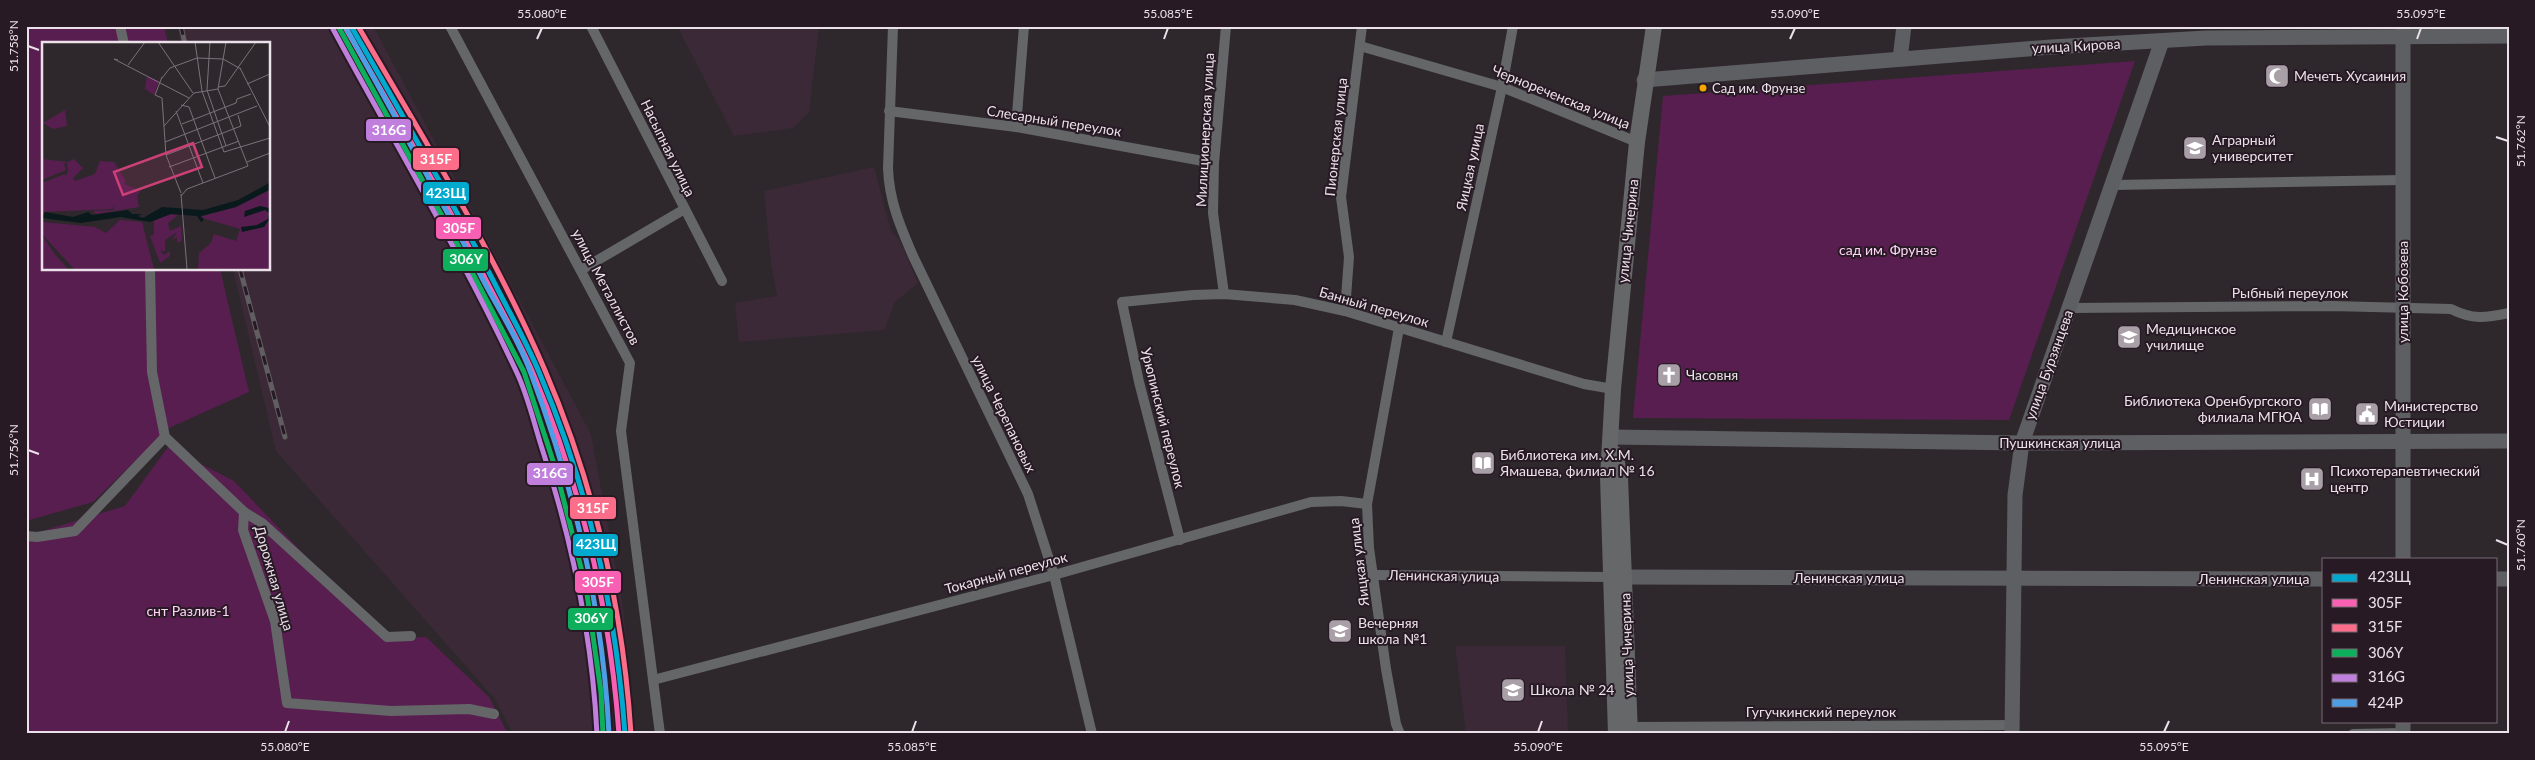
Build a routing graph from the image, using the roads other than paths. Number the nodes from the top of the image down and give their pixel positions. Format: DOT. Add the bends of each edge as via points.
graph roads {
  1 [pos="120,26"];
  2 [pos="450,26"];
  3 [pos="590,26"];
  4 [pos="894,26"];
  5 [pos="1024,26"];
  6 [pos="1226,26"];
  7 [pos="1362,26"];
  8 [pos="1513,26"];
  9 [pos="1654,26"];
  10 [pos="1904,26"];
  11 [pos="2403,32"];
  12 [pos="2509,36"];
  13 [pos="2162,41"];
  14 [pos="124,42"];
  15 [pos="1360,46"];
  16 [pos="1900,59"];
  17 [pos="1644,80"];
  18 [pos="1502,87"];
  19 [pos="889,111"];
  20 [pos="1016,127"];
  21 [pos="1637,142"];
  22 [pos="1214,163"];
  23 [pos="2404,180"];
  24 [pos="2113,185"];
  25 [pos="683,210"];
  26 [pos="150,270"];
  27 [pos="582,270"];
  28 [pos="722,281"];
  29 [pos="1224,294"];
  30 [pos="1122,302"];
  31 [pos="2403,307"];
  32 [pos="2070,308"];
  33 [pos="1345,311"];
  34 [pos="2509,313"];
  35 [pos="1399,328"];
  36 [pos="1446,342"];
  37 [pos="1613,389"];
  38 [pos="165,437"];
  39 [pos="1612,437"];
  40 [pos="2509,441"];
  41 [pos="2403,442"];
  42 [pos="2022,443"];
  43 [pos="1367,504"];
  44 [pos="244,512"];
  45 [pos="26,536"];
  46 [pos="1180,540"];
  47 [pos="2403,558"];
  48 [pos="1054,575"];
  49 [pos="1374,575"];
  50 [pos="1618,577"];
  51 [pos="2016,578"];
  52 [pos="2322,579"];
  53 [pos="411,636"];
  54 [pos="653,680"];
  55 [pos="494,714"];
  56 [pos="2012,729"];
  57 [pos="1625,731"];
  58 [pos="660,734"];
  59 [pos="1092,734"];
  60 [pos="1400,734"];
  61 [pos="2353,734"];
  62 [pos="2402,734"];
  1 -- 14 [label="street"];
  2 -- 27 [label="street, улица Металлистов"];
  3 -- 25 [label="street, Насыпная улица"];
  4 -- 19 [label="street, улица Черепановых"];
  5 -- 20 [label="street"];
  6 -- 22 [label="street, Милиционерская улица"];
  7 -- 15 [label="street, Пионерская улица"];
  8 -- 18 [label="street, Яицкая улица"];
  9 -- 17 [label="main road, улица Чичерина"];
  10 -- 16 [label="main road"];
  11 -- 12 [label="main road, улица Кирова"];
  11 -- 13 [label="main road, улица Кирова"];
  11 -- 23 [label="main road, улица Кобозева"];
  13 -- 16 [label="main road, улица Кирова"];
  13 -- 24 [label="main road, улица Бурзянцева"];
  15 -- 18 [label="street, Чернореченская улица"];
  15 -- 33 [label="street, Пионерская улица" via="1341,197 1349,257"];
  16 -- 17 [label="main road, улица Кирова"];
  17 -- 21 [label="main road, улица Чичерина"];
  18 -- 21 [label="street, Чернореченская улица"];
  18 -- 36 [label="street, Яицкая улица"];
  19 -- 20 [label="street, Слесарный переулок"];
  19 -- 48 [label="street, улица Черепановых" via="889,191 897,219 1028,494"];
  20 -- 22 [label="street, Слесарный переулок"];
  21 -- 37 [label="main road, улица Чичерина"];
  22 -- 29 [label="street, Милиционерская улица" via="1214,213"];
  23 -- 24 [label="street"];
  23 -- 31 [label="main road, улица Кобозева"];
  24 -- 32 [label="main road, улица Бурзянцева"];
  25 -- 27 [label="street"];
  25 -- 28 [label="street, Насыпная улица"];
  26 -- 38 [label="street" via="152,372"];
  27 -- 54 [label="street, улица Металлистов" via="630,363 621,432"];
  29 -- 30 [label="street, Банный переулок"];
  29 -- 33 [label="street, Банный переулок" via="1295,300"];
  30 -- 46 [label="street, Урюпинский переулок" via="1141,391"];
  31 -- 32 [label="street, Рыбный переулок"];
  31 -- 34 [label="street, Рыбный переулок" via="2451,309 2467,317"];
  31 -- 41 [label="main road, улица Кобозева"];
  32 -- 42 [label="main road, улица Бурзянцева"];
  33 -- 35 [label="street, Банный переулок"];
  35 -- 36 [label="street, Банный переулок"];
  35 -- 43 [label="street, Яицкая улица"];
  36 -- 37 [label="street, Банный переулок" via="1584,384"];
  37 -- 39 [label="main road, улица Чичерина"];
  38 -- 44 [label="street, Дорожная улица"];
  38 -- 45 [label="street" via="75,531"];
  39 -- 42 [label="main road, Пушкинская улица"];
  39 -- 50 [label="main road, улица Чичерина" via="1608,477"];
  40 -- 41 [label="main road, Пушкинская улица"];
  41 -- 42 [label="main road, Пушкинская улица"];
  41 -- 47 [label="main road, улица Кобозева"];
  42 -- 51 [label="main road, улица Бурзянцева" via="2015,495"];
  43 -- 46 [label="street, Токарный переулок" via="1341,500 1311,502"];
  43 -- 49 [label="street, Яицкая улица" via="1368,548"];
  44 -- 53 [label="street" via="262,523 387,637"];
  44 -- 55 [label="street, Дорожная улица" via="243,530 275,621 287,703 391,711 469,709"];
  46 -- 48 [label="street, Токарный переулок"];
  48 -- 54 [label="street, Токарный переулок"];
  48 -- 59 [label="street, улица Черепановых"];
  49 -- 50 [label="street, Ленинская улица"];
  49 -- 60 [label="street, Яицкая улица" via="1386,669"];
  50 -- 51 [label="main road, Ленинская улица"];
  50 -- 57 [label="main road, улица Чичерина"];
  51 -- 52 [label="main road, Ленинская улица"];
  51 -- 56 [label="main road, улица Бурзянцева"];
  54 -- 58 [label="street, улица Металлистов"];
  56 -- 57 [label="street, Гугучкинский переулок"];
  61 -- 62 [label="street"];
}
